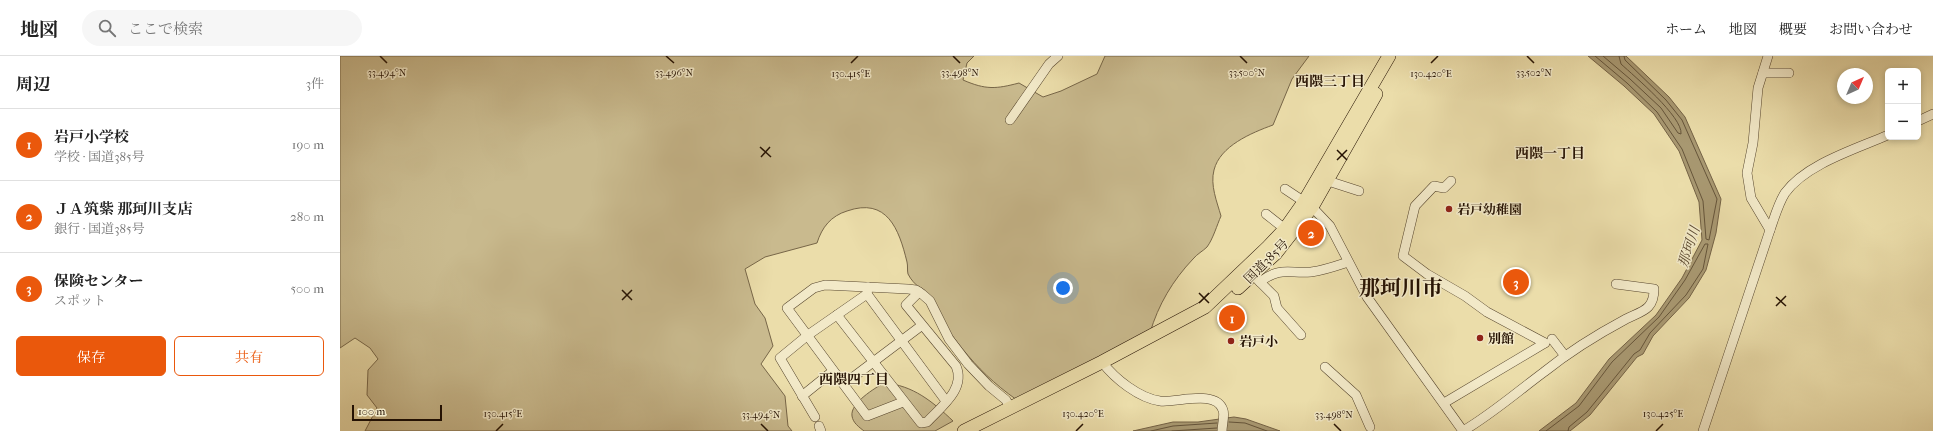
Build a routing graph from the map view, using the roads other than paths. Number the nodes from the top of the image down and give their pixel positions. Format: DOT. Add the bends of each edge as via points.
graph roads {
  1 [pos="1058,56"];
  2 [pos="1389,56"];
  3 [pos="1397,56"];
  4 [pos="1768,56"];
  5 [pos="1763,73"];
  6 [pos="1789,74"];
  7 [pos="1933,114"];
  8 [pos="1010,120"];
  9 [pos="1921,120"];
  10 [pos="1885,136"];
  11 [pos="1451,180"];
  12 [pos="1328,181"];
  13 [pos="1285,189"];
  14 [pos="1358,190"];
  15 [pos="1308,205"];
  16 [pos="1266,214"];
  17 [pos="1285,228"];
  18 [pos="1770,230"];
  19 [pos="1348,262"];
  20 [pos="1253,275"];
  21 [pos="1616,284"];
  22 [pos="867,291"];
  23 [pos="919,292"];
  24 [pos="837,315"];
  25 [pos="921,326"];
  26 [pos="808,335"];
  27 [pos="1302,335"];
  28 [pos="1552,338"];
  29 [pos="901,341"];
  30 [pos="1565,356"];
  31 [pos="873,362"];
  32 [pos="1102,362"];
  33 [pos="1325,367"];
  34 [pos="833,372"];
  35 [pos="844,384"];
  36 [pos="802,396"];
  37 [pos="946,401"];
  38 [pos="903,402"];
  39 [pos="1444,403"];
  40 [pos="1010,408"];
  41 [pos="815,417"];
  42 [pos="1370,427"];
  43 [pos="964,431"];
  44 [pos="1222,431"];
  45 [pos="1463,431"];
  46 [pos="1703,431"];
  1 -- 8 [label="street" via="1049,64"];
  2 -- 15 [label="highway, 国道385号"];
  3 -- 12 [label="highway, 国道385号"];
  4 -- 5 [label="street"];
  5 -- 6 [label="street"];
  5 -- 18 [label="street" via="1758,88 1753,143 1747,173 1751,198"];
  7 -- 9 [label="street"];
  10 -- 18 [label="street" via="1818,166 1802,176 1784,195"];
  11 -- 39 [label="street" via="1444,188 1434,186 1415,206 1403,256 1487,312 1545,343"];
  12 -- 14 [label="street"];
  12 -- 15 [label="highway, 国道385号"];
  13 -- 15 [label="street"];
  15 -- 17 [label="highway, 国道385号"];
  15 -- 19 [label="street" via="1330,226"];
  15 -- 20 [label="highway, 国道385号" via="1276,253"];
  16 -- 17 [label="street"];
  17 -- 20 [label="highway, 国道385号"];
  18 -- 46 [label="street"];
  19 -- 20 [label="street" via="1310,272 1289,270 1268,276"];
  19 -- 39 [label="street" via="1367,297"];
  20 -- 27 [label="street" via="1274,296 1277,308"];
  20 -- 32 [label="highway, 国道385号" via="1205,307"];
  21 -- 30 [label="street" via="1654,289 1652,303"];
  22 -- 23 [label="street"];
  22 -- 24 [label="street"];
  22 -- 26 [label="street" via="820,286 787,308"];
  22 -- 29 [label="street"];
  23 -- 25 [label="street" via="906,305"];
  23 -- 40 [label="street" via="930,301 949,339 968,364 1006,400"];
  24 -- 26 [label="street"];
  24 -- 31 [label="street"];
  25 -- 29 [label="street"];
  25 -- 37 [label="street" via="958,371 957,388"];
  26 -- 34 [label="street"];
  26 -- 36 [label="street" via="780,358"];
  28 -- 30 [label="street"];
  29 -- 31 [label="street"];
  29 -- 37 [label="street"];
  30 -- 45 [label="street" via="1479,422"];
  31 -- 35 [label="street"];
  31 -- 38 [label="street"];
  32 -- 40 [label="highway, 国道385号"];
  32 -- 44 [label="street" via="1117,378 1149,398 1160,401 1210,398 1219,403 1224,410"];
  33 -- 42 [label="street" via="1356,395"];
  34 -- 35 [label="street"];
  34 -- 36 [label="street"];
  35 -- 38 [label="street" via="867,416"];
  36 -- 41 [label="street"];
  37 -- 38 [label="street" via="927,422 921,423"];
  39 -- 45 [label="street"];
  40 -- 43 [label="highway, 国道385号"];
}
